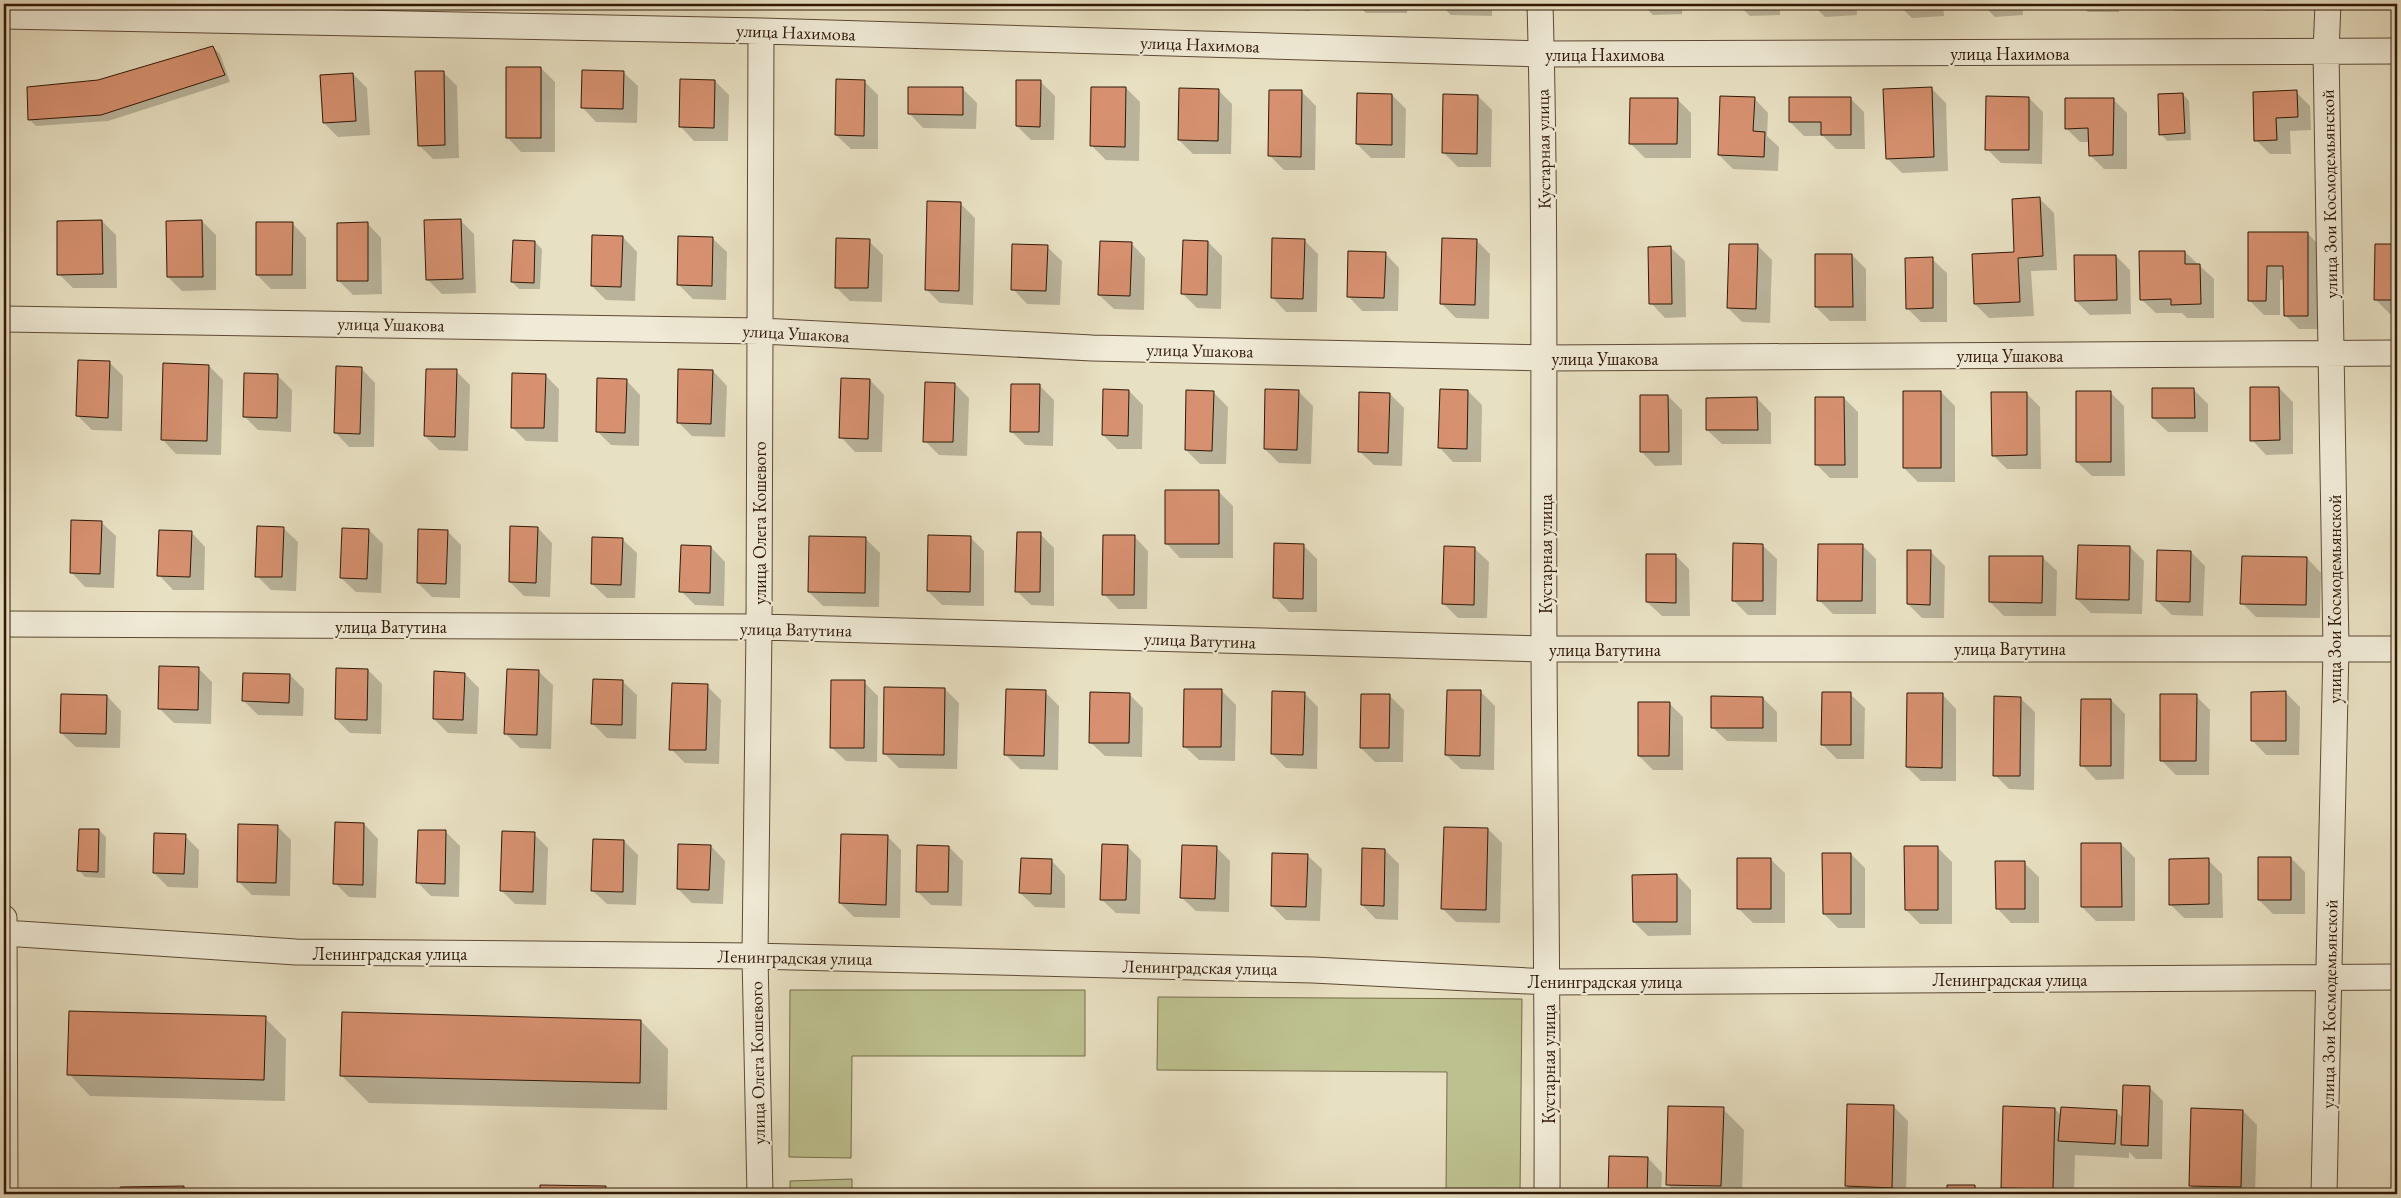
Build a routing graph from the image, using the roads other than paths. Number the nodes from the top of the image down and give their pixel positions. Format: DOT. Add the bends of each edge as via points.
graph roads {
  1 [pos="1540,4"];
  2 [pos="2328,4"];
  3 [pos="4,16"];
  4 [pos="760,31"];
  5 [pos="2397,51"];
  6 [pos="2326,52"];
  7 [pos="1542,54"];
  8 [pos="4,318"];
  9 [pos="760,331"];
  10 [pos="2332,354"];
  11 [pos="2397,354"];
  12 [pos="1546,358"];
  13 [pos="4,624"];
  14 [pos="759,627"];
  15 [pos="2336,648"];
  16 [pos="2397,648"];
  17 [pos="1544,649"];
  18 [pos="4,918"];
  19 [pos="4,933"];
  20 [pos="755,956"];
  21 [pos="2330,977"];
  22 [pos="2397,977"];
  23 [pos="1548,982"];
  24 [pos="5,1194"];
  25 [pos="760,1194"];
  26 [pos="1547,1194"];
  27 [pos="2324,1194"];
  1 -- 7 [label="street, Кустарная улица"];
  2 -- 6 [label="street, улица Зои Космодемьянской"];
  3 -- 4 [label="street, улица Нахимова"];
  4 -- 7 [label="street, улица Нахимова"];
  4 -- 9 [label="street, улица Олега Кошевого"];
  5 -- 6 [label="street, улица Нахимова"];
  6 -- 7 [label="street, улица Нахимова"];
  6 -- 10 [label="street, улица Зои Космодемьянской"];
  7 -- 12 [label="street, Кустарная улица"];
  8 -- 9 [label="street, улица Ушакова"];
  9 -- 12 [label="street, улица Ушакова" via="1092,348"];
  9 -- 14 [label="street, улица Олега Кошевого"];
  10 -- 11 [label="street, улица Ушакова"];
  10 -- 12 [label="street, улица Ушакова"];
  10 -- 15 [label="street, улица Зои Космодемьянской"];
  12 -- 17 [label="street, Кустарная улица"];
  13 -- 14 [label="street, улица Ватутина"];
  14 -- 17 [label="street, улица Ватутина"];
  14 -- 20 [label="street, улица Олега Кошевого"];
  15 -- 16 [label="street, улица Ватутина"];
  15 -- 17 [label="street, улица Ватутина"];
  15 -- 21 [label="street, улица Зои Космодемьянской"];
  17 -- 23 [label="street, Кустарная улица"];
  18 -- 19 [label="street"];
  19 -- 20 [label="street, Ленинградская улица" via="296,952"];
  19 -- 24 [label="street"];
  20 -- 23 [label="street, Ленинградская улица" via="1313,970"];
  20 -- 25 [label="street, улица Олега Кошевого"];
  21 -- 22 [label="street, Ленинградская улица"];
  21 -- 23 [label="street, Ленинградская улица"];
  21 -- 27 [label="street, улица Зои Космодемьянской"];
  23 -- 26 [label="street, Кустарная улица"];
}
